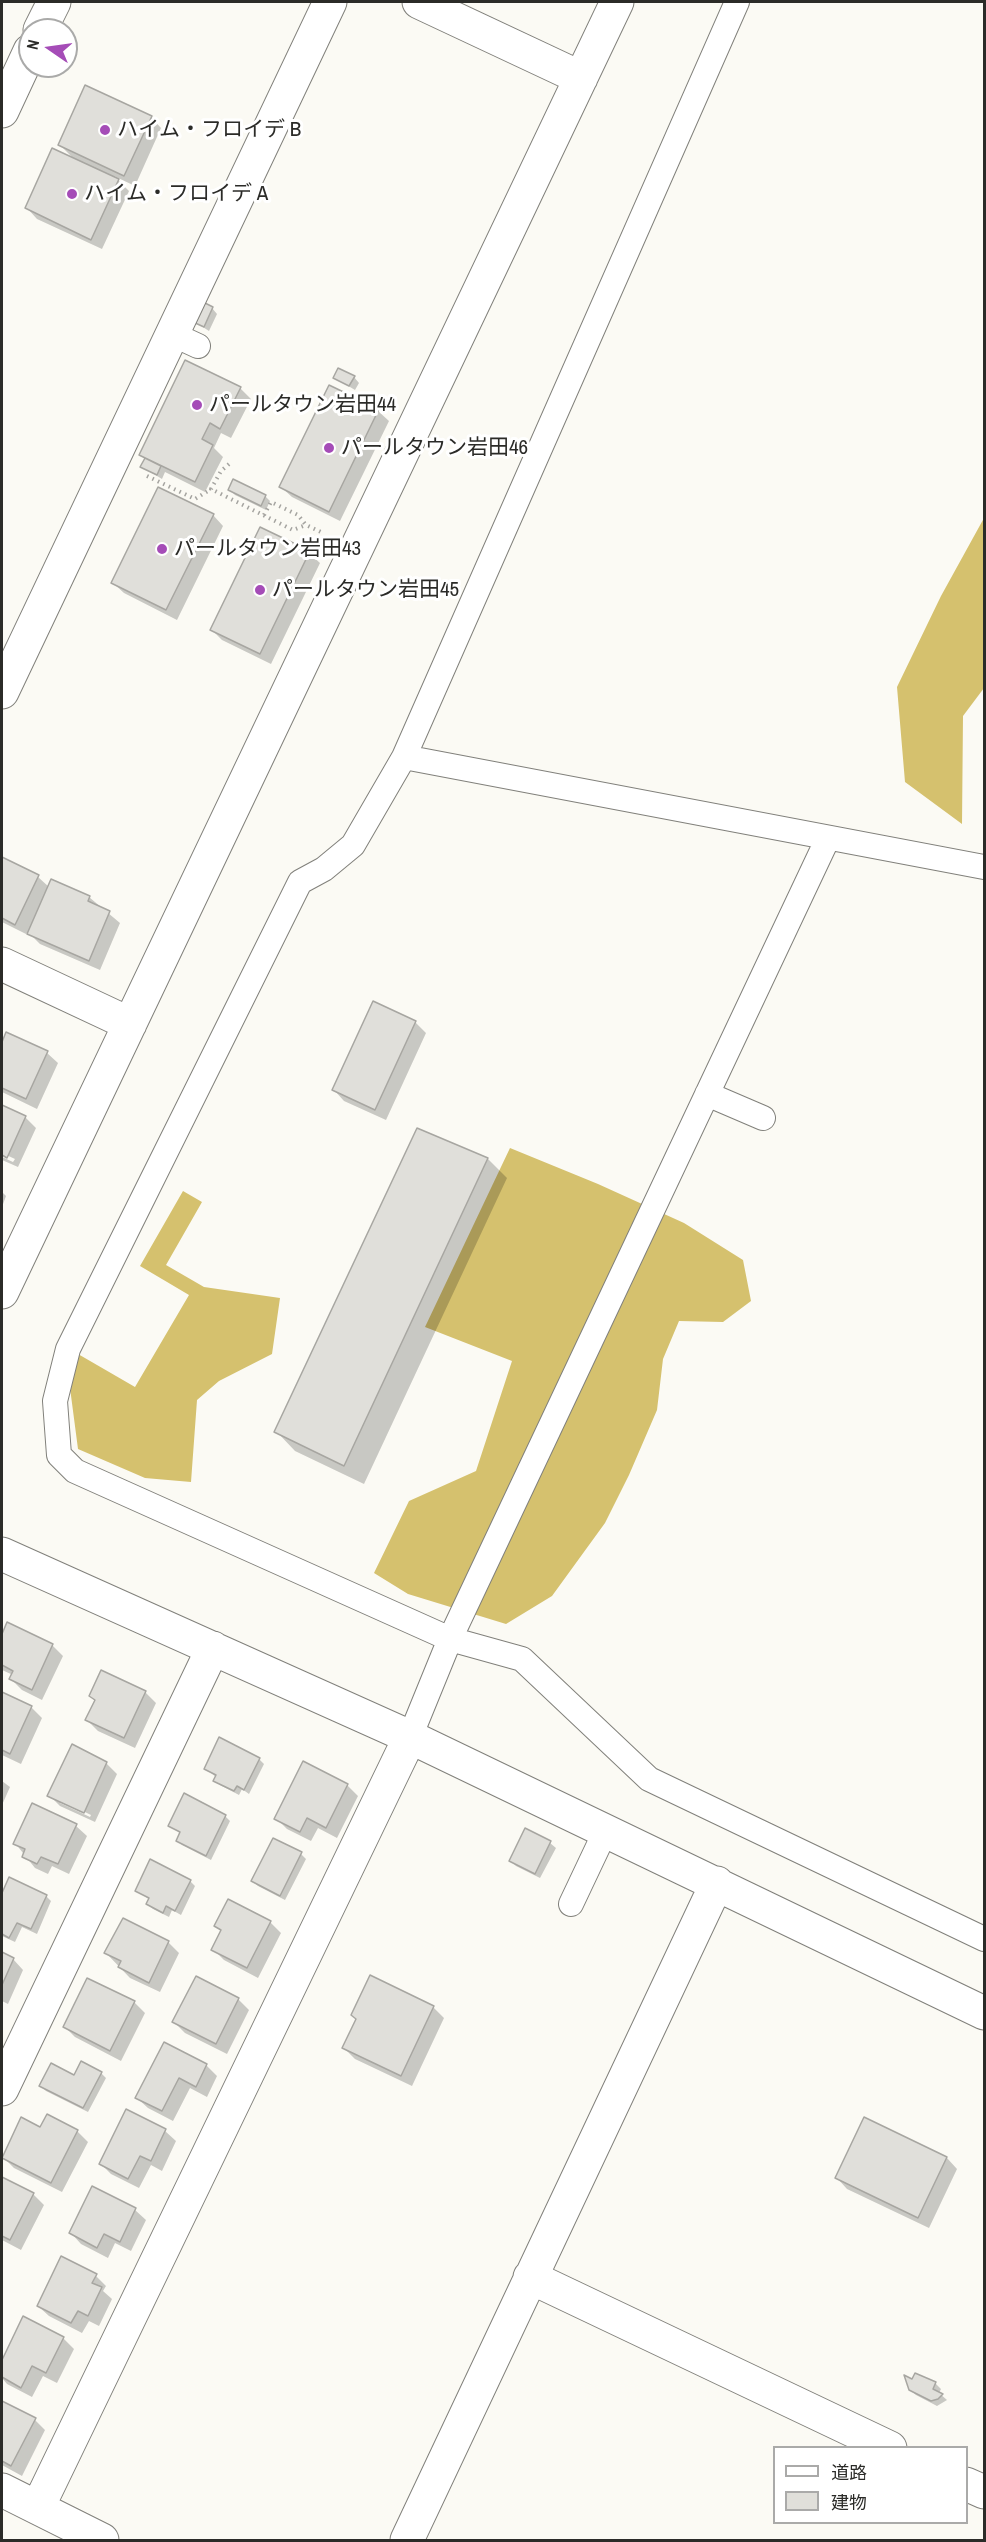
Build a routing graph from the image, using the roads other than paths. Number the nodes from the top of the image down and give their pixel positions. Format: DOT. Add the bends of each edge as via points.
graph roads {
  1 [pos="54,2"];
  2 [pos="330,2"];
  3 [pos="419,2"];
  4 [pos="617,2"];
  5 [pos="737,2"];
  6 [pos="46,18"];
  7 [pos="18,77"];
  8 [pos="581,78"];
  9 [pos="2,111"];
  10 [pos="2,692"];
  11 [pos="404,757"];
  12 [pos="828,838"];
  13 [pos="984,867"];
  14 [pos="4,972"];
  15 [pos="130,1024"];
  16 [pos="707,1094"];
  17 [pos="763,1118"];
  18 [pos="2,1292"];
  19 [pos="3,1558"];
  20 [pos="450,1639"];
  21 [pos="213,1648"];
  22 [pos="410,1737"];
  23 [pos="606,1830"];
  24 [pos="717,1883"];
  25 [pos="571,1904"];
  26 [pos="984,1939"];
  27 [pos="984,2013"];
  28 [pos="2,2089"];
  29 [pos="530,2277"];
  30 [pos="886,2446"];
  31 [pos="968,2485"];
  32 [pos="2,2490"];
  33 [pos="984,2492"];
  34 [pos="39,2507"];
  35 [pos="102,2541"];
  36 [pos="407,2541"];
  1 -- 6 [label="street"];
  2 -- 10 [label="street" via="185,340"];
  3 -- 8 [label="street"];
  4 -- 8 [label="street"];
  5 -- 11 [label="lane"];
  7 -- 9 [label="street"];
  8 -- 15 [label="street"];
  11 -- 12 [label="lane"];
  11 -- 20 [label="lane" via="353,845 324,869 300,882 68,1349 55,1401 59,1455 75,1471"];
  12 -- 13 [label="lane"];
  12 -- 16 [label="lane"];
  14 -- 15 [label="street"];
  15 -- 18 [label="street"];
  16 -- 17 [label="lane"];
  16 -- 20 [label="lane"];
  19 -- 21 [label="street"];
  20 -- 22 [label="lane"];
  20 -- 26 [label="lane" via="522,1659 649,1779"];
  21 -- 22 [label="street"];
  21 -- 28 [label="street"];
  22 -- 23 [label="street"];
  22 -- 34 [label="street"];
  23 -- 24 [label="street"];
  23 -- 25 [label="lane"];
  24 -- 27 [label="street"];
  24 -- 29 [label="street"];
  29 -- 30 [label="street"];
  29 -- 36 [label="street"];
  31 -- 33 [label="street"];
  32 -- 34 [label="street"];
  34 -- 35 [label="street"];
}
